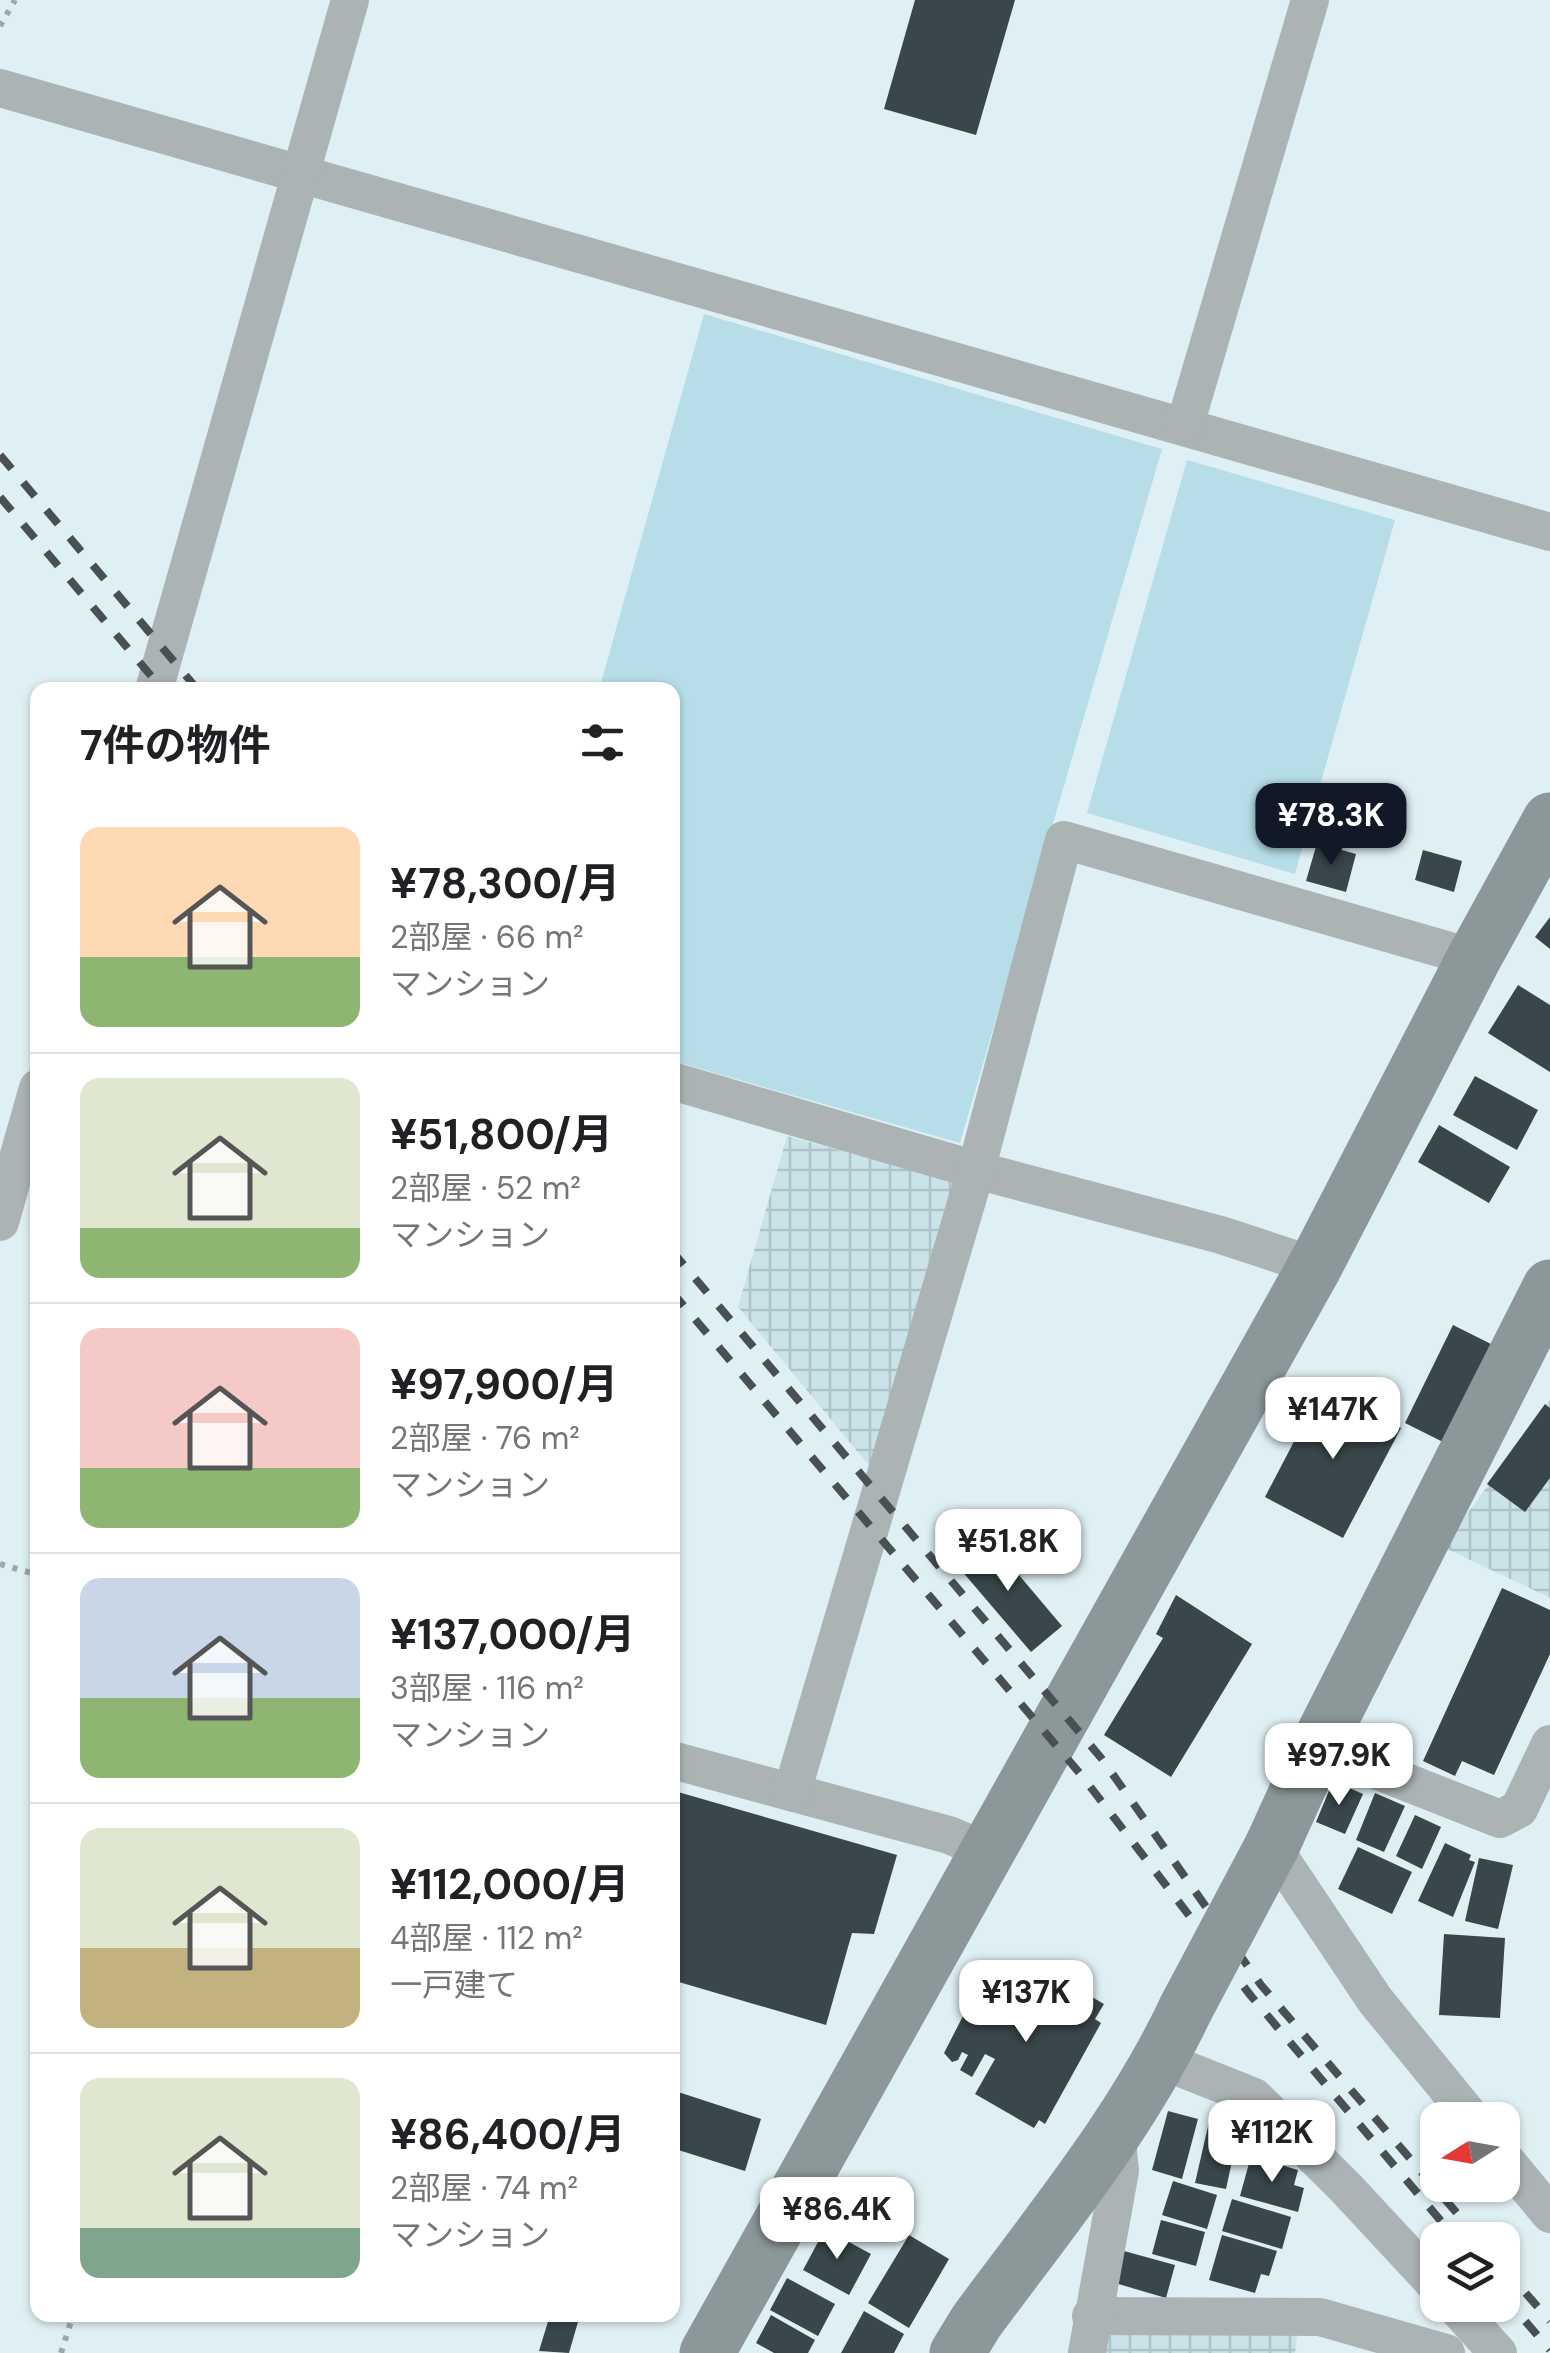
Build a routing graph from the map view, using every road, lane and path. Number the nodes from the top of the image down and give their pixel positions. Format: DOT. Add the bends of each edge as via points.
graph roads {
  1 [pos="15,0"];
  2 [pos="350,0"];
  3 [pos="1310,0"];
  4 [pos="0,26"];
  5 [pos="0,88"];
  6 [pos="300,174"];
  7 [pos="1184,425"];
  8 [pos="1550,532"];
  9 [pos="156,682"];
  10 [pos="1550,820"];
  11 [pos="1474,958"];
  12 [pos="680,1083"];
  13 [pos="30,1116"];
  14 [pos="976,1170"];
  15 [pos="0,1222"];
  16 [pos="1314,1266"];
  17 [pos="1550,1287"];
  18 [pos="0,1564"];
  19 [pos="30,1573"];
  20 [pos="1550,1744"];
  21 [pos="1318,1748"];
  22 [pos="680,1762"];
  23 [pos="792,1792"];
  24 [pos="1272,1846"];
  25 [pos="989,1852"];
  26 [pos="1161,2060"];
  27 [pos="1458,2102"];
  28 [pos="1116,2131"];
  29 [pos="1520,2178"];
  30 [pos="1550,2214"];
  31 [pos="1420,2269"];
  32 [pos="71,2322"];
  33 [pos="1470,2322"];
  34 [pos="1089,2335"];
  35 [pos="62,2353"];
  36 [pos="706,2353"];
  37 [pos="957,2353"];
  38 [pos="1446,2353"];
  39 [pos="1498,2353"];
  1 -- 4 [label="path"];
  2 -- 6 [label="street"];
  3 -- 7 [label="street"];
  5 -- 6 [label="street"];
  6 -- 7 [label="street"];
  6 -- 9 [label="street"];
  7 -- 8 [label="street"];
  10 -- 11 [label="street"];
  11 -- 14 [label="street" via="1064,840"];
  11 -- 16 [label="street"];
  12 -- 14 [label="street"];
  13 -- 15 [label="street"];
  14 -- 16 [label="street"];
  14 -- 23 [label="street"];
  16 -- 25 [label="street"];
  17 -- 21 [label="street"];
  18 -- 19 [label="path"];
  20 -- 21 [label="street" via="1518,1809 1500,1819"];
  21 -- 24 [label="street"];
  22 -- 23 [label="street"];
  23 -- 25 [label="street"];
  24 -- 26 [label="street, bridge"];
  24 -- 27 [label="street" via="1375,2000"];
  25 -- 36 [label="street"];
  26 -- 28 [label="street"];
  26 -- 31 [label="street" via="1254,2097"];
  28 -- 34 [label="street" via="1120,2171"];
  28 -- 37 [label="street"];
  29 -- 30 [label="street"];
  32 -- 35 [label="path"];
  33 -- 39 [label="street"];
  34 -- 38 [label="street" via="1320,2317"];
}
